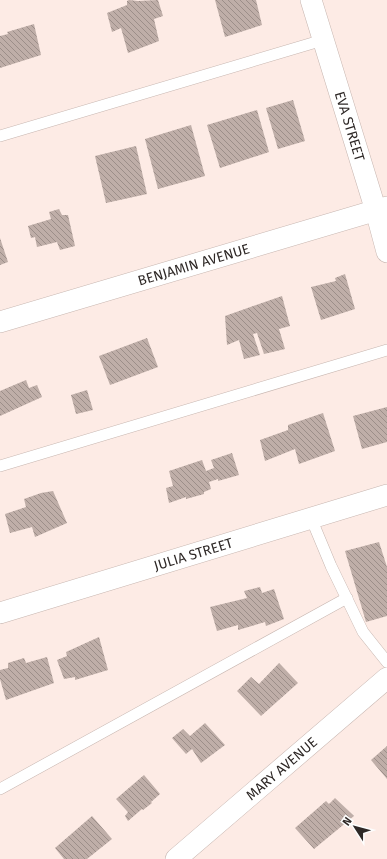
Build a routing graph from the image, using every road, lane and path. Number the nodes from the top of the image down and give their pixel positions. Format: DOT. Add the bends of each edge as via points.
graph roads {
  1 [pos="311,0"];
  2 [pos="323,40"];
  3 [pos="0,136"];
  4 [pos="382,209"];
  5 [pos="387,252"];
  6 [pos="0,322"];
  7 [pos="387,350"];
  8 [pos="0,466"];
  9 [pos="387,495"];
  10 [pos="311,518"];
  11 [pos="347,598"];
  12 [pos="0,613"];
  13 [pos="387,662"];
  14 [pos="387,678"];
  15 [pos="0,790"];
  16 [pos="176,859"];
  1 -- 2 [label="street, EVA STREET"];
  2 -- 3 [label="lane"];
  2 -- 4 [label="street, EVA STREET"];
  4 -- 5 [label="street, EVA STREET"];
  4 -- 6 [label="street, BENJAMIN AVENUE"];
  7 -- 8 [label="lane"];
  9 -- 10 [label="street, JULIA STREET"];
  10 -- 11 [label="lane"];
  10 -- 12 [label="street, JULIA STREET"];
  11 -- 13 [label="lane" via="363,632"];
  11 -- 15 [label="lane"];
  14 -- 16 [label="street, MARY AVENUE"];
}
